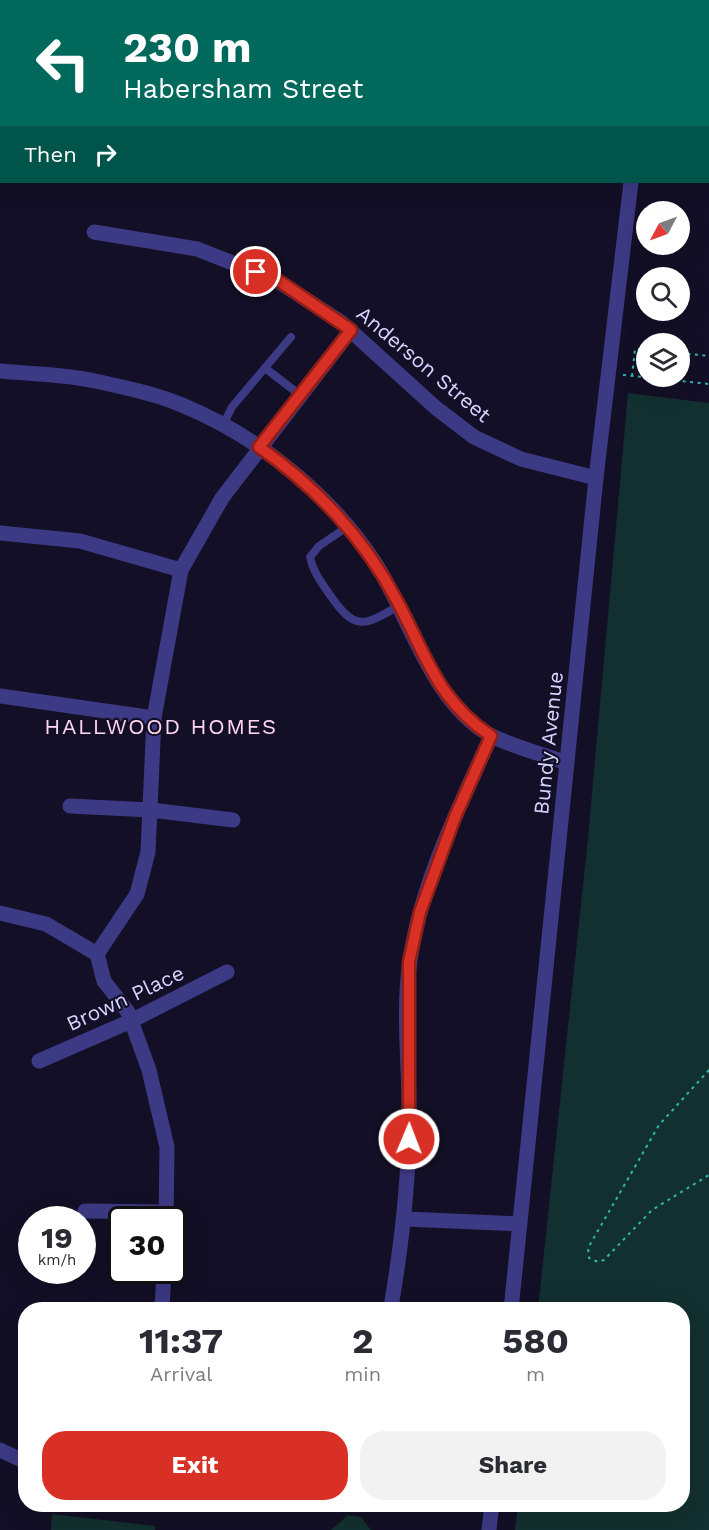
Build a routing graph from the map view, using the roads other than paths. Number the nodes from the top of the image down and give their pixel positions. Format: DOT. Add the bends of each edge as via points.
graph roads {
  1 [pos="626,183"];
  2 [pos="94,232"];
  3 [pos="351,330"];
  4 [pos="291,337"];
  5 [pos="265,368"];
  6 [pos="0,371"];
  7 [pos="300,395"];
  8 [pos="223,425"];
  9 [pos="259,447"];
  10 [pos="596,478"];
  11 [pos="347,527"];
  12 [pos="0,533"];
  13 [pos="181,570"];
  14 [pos="400,605"];
  15 [pos="0,696"];
  16 [pos="154,718"];
  17 [pos="491,736"];
  18 [pos="567,763"];
  19 [pos="70,806"];
  20 [pos="151,810"];
  21 [pos="233,820"];
  22 [pos="0,913"];
  23 [pos="97,954"];
  24 [pos="227,972"];
  25 [pos="131,1021"];
  26 [pos="39,1061"];
  27 [pos="166,1206"];
  28 [pos="405,1219"];
  29 [pos="520,1224"];
  30 [pos="163,1284"];
  31 [pos="392,1301"];
  32 [pos="162,1302"];
  33 [pos="512,1302"];
  34 [pos="0,1450"];
  35 [pos="18,1458"];
  36 [pos="491,1512"];
  37 [pos="489,1530"];
  1 -- 10 [label="street, Bundy Avenue"];
  2 -- 3 [label="street, Anderson Street" via="207,253 276,279"];
  3 -- 7 [label="street"];
  3 -- 10 [label="street, Anderson Street" via="436,408 474,437 522,459"];
  4 -- 5 [label="lane"];
  5 -- 7 [label="lane"];
  5 -- 8 [label="lane" via="232,407"];
  6 -- 8 [label="street" via="93,381 180,404"];
  7 -- 9 [label="street"];
  8 -- 9 [label="street"];
  9 -- 11 [label="street" via="283,464"];
  9 -- 13 [label="street" via="222,498"];
  10 -- 18 [label="street, Bundy Avenue"];
  11 -- 14 [label="street"];
  11 -- 14 [label="lane" via="318,546 310,557 313,571 344,615 355,622 375,620"];
  12 -- 13 [label="street" via="80,542"];
  13 -- 16 [label="street"];
  14 -- 17 [label="street" via="448,697 468,720"];
  15 -- 16 [label="street"];
  16 -- 20 [label="street"];
  17 -- 18 [label="street"];
  17 -- 28 [label="street" via="455,817 420,912 409,962"];
  18 -- 29 [label="street, Bundy Avenue"];
  19 -- 20 [label="street"];
  20 -- 21 [label="street"];
  20 -- 23 [label="street" via="148,852 137,894"];
  22 -- 23 [label="street" via="46,924"];
  23 -- 25 [label="street" via="104,981"];
  24 -- 25 [label="street, Brown Place"];
  25 -- 26 [label="street, Brown Place"];
  25 -- 27 [label="street" via="149,1070 167,1147"];
  28 -- 29 [label="street"];
  28 -- 31 [label="street"];
  29 -- 33 [label="street, Bundy Avenue"];
  30 -- 32 [label="street"];
  34 -- 35 [label="street"];
  36 -- 37 [label="street"];
}
